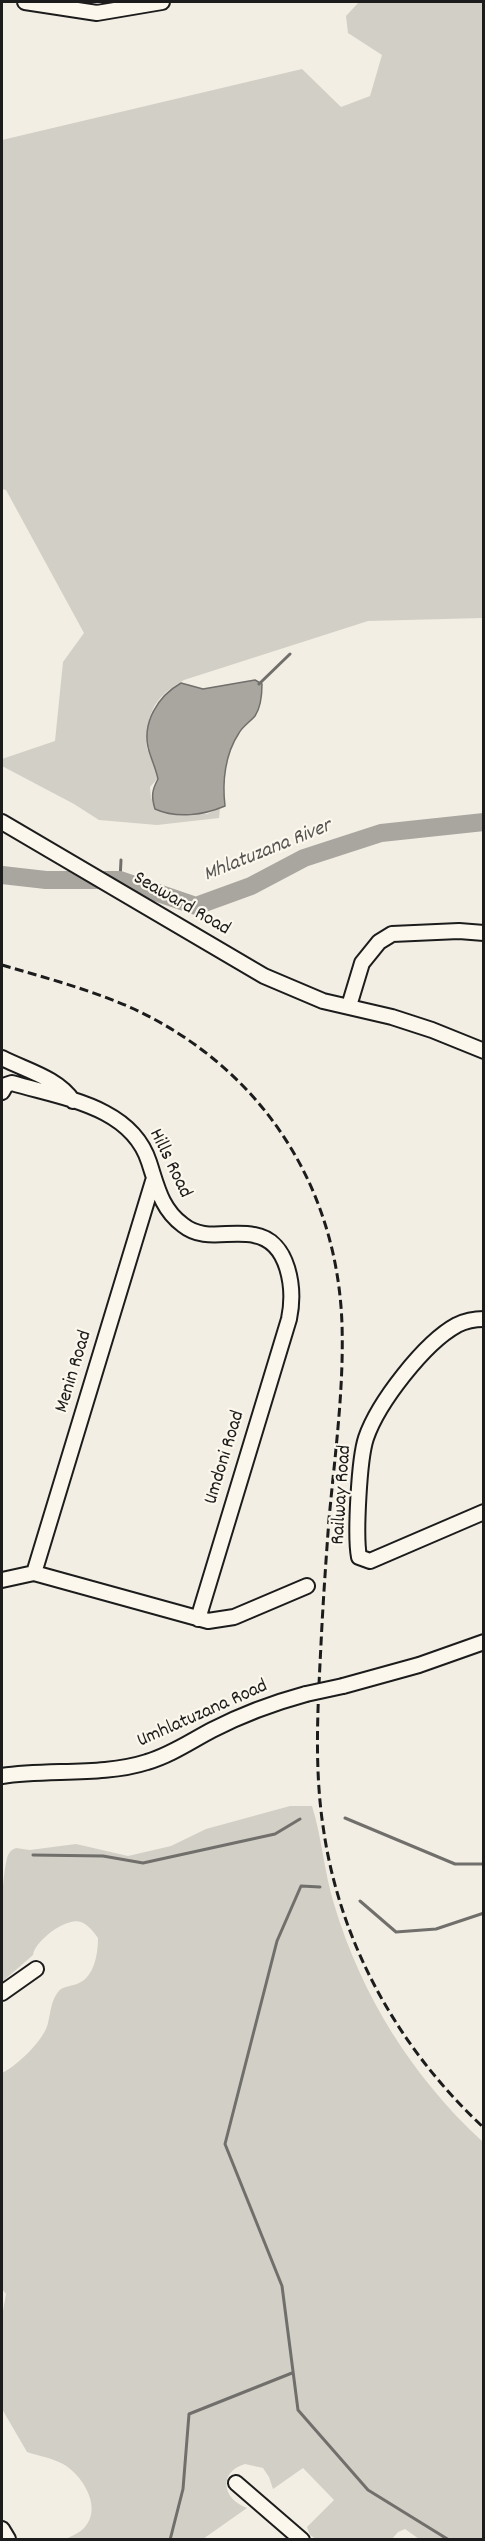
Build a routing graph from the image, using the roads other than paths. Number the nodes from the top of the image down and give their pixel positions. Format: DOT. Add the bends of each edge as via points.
graph roads {
  1 [pos="25,2"];
  2 [pos="162,2"];
  3 [pos="2,822"];
  4 [pos="483,933"];
  5 [pos="349,1006"];
  6 [pos="483,1051"];
  7 [pos="2,1058"];
  8 [pos="2,1091"];
  9 [pos="75,1102"];
  10 [pos="153,1181"];
  11 [pos="292,1308"];
  12 [pos="483,1319"];
  13 [pos="483,1512"];
  14 [pos="34,1573"];
  15 [pos="2,1580"];
  16 [pos="307,1586"];
  17 [pos="198,1619"];
  18 [pos="483,1642"];
  19 [pos="2,1776"];
  20 [pos="36,1969"];
  21 [pos="2,1993"];
  22 [pos="236,2483"];
  23 [pos="2,2529"];
  24 [pos="8,2539"];
  25 [pos="302,2540"];
  1 -- 2 [label="street" via="97,13"];
  3 -- 5 [label="street, Seaward Road" via="264,976 297,992"];
  4 -- 5 [label="street" via="392,934 379,942 362,963"];
  5 -- 6 [label="street" via="432,1030"];
  7 -- 9 [label="street" via="51,1081"];
  8 -- 9 [label="street, Hills Road" via="12,1083"];
  9 -- 10 [label="street, Hills Road" via="111,1115 134,1134 149,1162"];
  10 -- 11 [label="street, Hills Road" via="172,1215 189,1229 202,1235 254,1235 279,1250 290,1276"];
  10 -- 14 [label="street, Menin Road"];
  11 -- 17 [label="street, Umdoni Road"];
  12 -- 13 [label="street, Railway Road" via="459,1323 435,1339 388,1397 374,1421 361,1461 359,1557 370,1561"];
  14 -- 15 [label="street"];
  14 -- 17 [label="street"];
  16 -- 17 [label="street" via="226,1620"];
  18 -- 19 [label="street, Umhlatuzana Road, bridge" via="419,1665 247,1713 144,1763"];
  20 -- 21 [label="street"];
  22 -- 25 [label="street"];
  23 -- 24 [label="street"];
}
